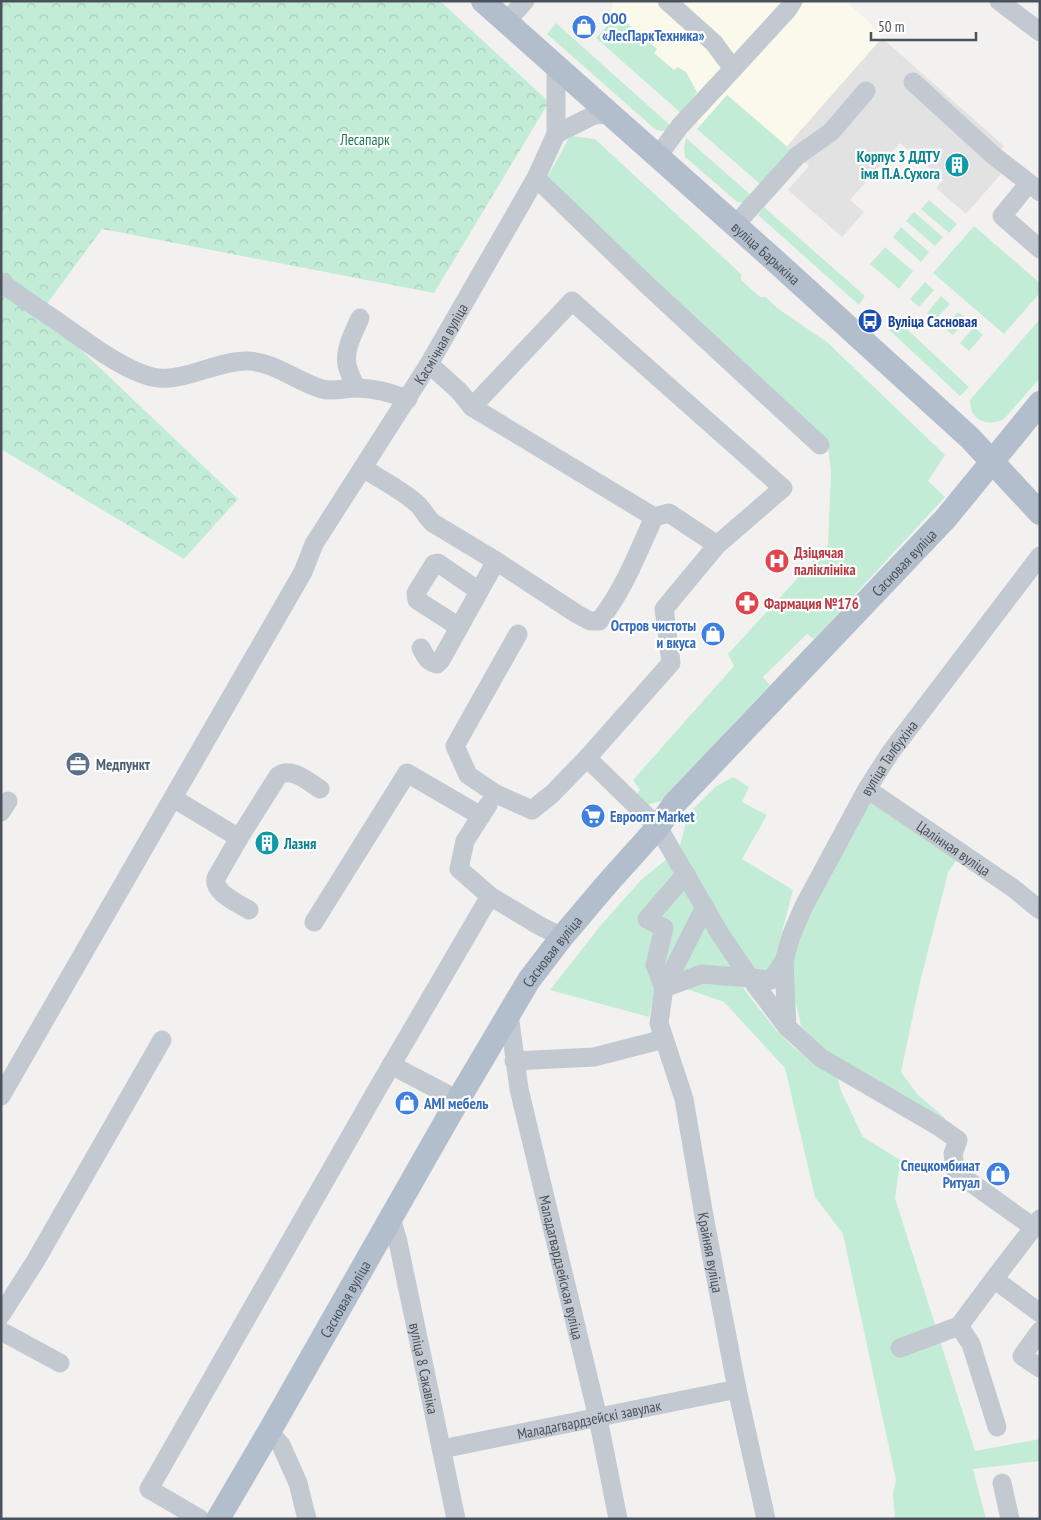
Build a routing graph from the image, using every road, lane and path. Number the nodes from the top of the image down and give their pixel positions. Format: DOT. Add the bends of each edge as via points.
graph roads {
  1 [pos="483,1"];
  2 [pos="525,1"];
  3 [pos="667,1"];
  4 [pos="999,1"];
  5 [pos="787,4"];
  6 [pos="506,22"];
  7 [pos="1040,32"];
  8 [pos="556,66"];
  9 [pos="733,69"];
  10 [pos="913,82"];
  11 [pos="866,91"];
  12 [pos="609,114"];
  13 [pos="556,134"];
  14 [pos="658,156"];
  15 [pos="536,178"];
  16 [pos="1034,188"];
  17 [pos="734,225"];
  18 [pos="1040,249"];
  19 [pos="1,282"];
  20 [pos="360,318"];
  21 [pos="430,364"];
  22 [pos="356,388"];
  23 [pos="408,399"];
  24 [pos="1040,403"];
  25 [pos="472,407"];
  26 [pos="820,445"];
  27 [pos="992,461"];
  28 [pos="363,468"];
  29 [pos="1040,513"];
  30 [pos="654,516"];
  31 [pos="717,545"];
  32 [pos="1040,556"];
  33 [pos="496,561"];
  34 [pos="478,591"];
  35 [pos="459,627"];
  36 [pos="518,634"];
  37 [pos="421,648"];
  38 [pos="587,758"];
  39 [pos="320,789"];
  40 [pos="867,789"];
  41 [pos="496,794"];
  42 [pos="173,798"];
  43 [pos="481,816"];
  44 [pos="658,827"];
  45 [pos="239,838"];
  46 [pos="686,874"];
  47 [pos="490,896"];
  48 [pos="705,907"];
  49 [pos="249,910"];
  50 [pos="1040,910"];
  51 [pos="314,922"];
  52 [pos="562,937"];
  53 [pos="784,961"];
  54 [pos="750,978"];
  55 [pos="664,988"];
  56 [pos="509,1014"];
  57 [pos="787,1027"];
  58 [pos="664,1039"];
  59 [pos="162,1040"];
  60 [pos="514,1061"];
  61 [pos="391,1065"];
  62 [pos="1,1096"];
  63 [pos="458,1100"];
  64 [pos="391,1218"];
  65 [pos="1037,1225"];
  66 [pos="994,1279"];
  67 [pos="1040,1313"];
  68 [pos="1,1315"];
  69 [pos="959,1326"];
  70 [pos="1,1331"];
  71 [pos="1040,1331"];
  72 [pos="900,1348"];
  73 [pos="60,1363"];
  74 [pos="1040,1368"];
  75 [pos="737,1389"];
  76 [pos="598,1418"];
  77 [pos="997,1427"];
  78 [pos="269,1432"];
  79 [pos="442,1450"];
  80 [pos="1002,1483"];
  81 [pos="200,1519"];
  82 [pos="218,1519"];
  83 [pos="307,1519"];
  84 [pos="456,1519"];
  85 [pos="618,1519"];
  86 [pos="766,1519"];
  87 [pos="1010,1519"];
  1 -- 6 [label="main road, вуліца Барыкіна"];
  2 -- 6 [label="street"];
  3 -- 9 [label="street" via="714,43"];
  4 -- 7 [label="street"];
  5 -- 9 [label="street"];
  6 -- 8 [label="main road, вуліца Барыкіна"];
  8 -- 12 [label="main road, вуліца Барыкіна"];
  8 -- 13 [label="street, Касмічная вуліца"];
  9 -- 14 [label="street" via="680,126"];
  10 -- 16 [label="street"];
  11 -- 17 [label="street" via="832,132 797,156"];
  12 -- 13 [label="street" via="594,114"];
  12 -- 14 [label="main road, вуліца Барыкіна"];
  13 -- 15 [label="street, Касмічная вуліца"];
  14 -- 17 [label="main road, вуліца Барыкіна"];
  15 -- 21 [label="street, Касмічная вуліца"];
  15 -- 26 [label="street"];
  16 -- 18 [label="street" via="1002,216"];
  17 -- 27 [label="main road, вуліца Барыкіна"];
  19 -- 22 [label="street" via="83,340 137,372 170,378 247,361 273,367 323,390"];
  20 -- 22 [label="street" via="347,358"];
  21 -- 23 [label="street, Касмічная вуліца"];
  21 -- 25 [label="street"];
  22 -- 23 [label="street" via="378,389"];
  23 -- 28 [label="street, Касмічная вуліца"];
  24 -- 27 [label="main road, Сасновая вуліца"];
  25 -- 30 [label="street"];
  25 -- 31 [label="street" via="572,301 783,488"];
  27 -- 29 [label="main road, вуліца Барыкіна"];
  27 -- 44 [label="main road, Сасновая вуліца" via="946,518 674,804"];
  28 -- 33 [label="street" via="418,504 433,523"];
  28 -- 42 [label="street, Касмічная вуліца" via="314,544 303,572"];
  30 -- 31 [label="street" via="669,513"];
  30 -- 33 [label="street" via="633,565 599,621 590,621 577,614"];
  31 -- 38 [label="street" via="664,609 671,662"];
  32 -- 40 [label="street, вуліца Талбухіна" via="890,753"];
  33 -- 34 [label="street"];
  34 -- 35 [label="street"];
  34 -- 35 [label="street" via="438,563 434,564 416,593 417,600"];
  35 -- 37 [label="street" via="437,664 431,663"];
  36 -- 41 [label="street" via="454,746 468,775"];
  38 -- 41 [label="street" via="532,810"];
  38 -- 44 [label="street"];
  39 -- 45 [label="street" via="294,774 282,772"];
  40 -- 50 [label="street, Цалінная вуліца"];
  40 -- 53 [label="street, вуліца Талбухіна" via="804,906"];
  41 -- 43 [label="street"];
  42 -- 45 [label="street"];
  42 -- 62 [label="street, Касмічная вуліца"];
  43 -- 47 [label="street" via="465,841 458,869"];
  43 -- 51 [label="street" via="407,773"];
  44 -- 46 [label="street"];
  44 -- 52 [label="main road, Сасновая вуліца"];
  45 -- 49 [label="street" via="216,883 224,894"];
  46 -- 48 [label="street"];
  46 -- 55 [label="street, Крайняя вуліца" via="647,918 664,928 655,965"];
  47 -- 52 [label="street"];
  47 -- 61 [label="street"];
  48 -- 54 [label="street"];
  48 -- 55 [label="street, Крайняя вуліца"];
  52 -- 56 [label="main road, Сасновая вуліца" via="529,980"];
  53 -- 54 [label="street, вуліца Талбухіна" via="771,980"];
  53 -- 57 [label="street"];
  54 -- 55 [label="street" via="702,974"];
  54 -- 57 [label="street"];
  55 -- 58 [label="street, Крайняя вуліца" via="659,1023"];
  56 -- 60 [label="street, Маладагвардзейская вуліца"];
  56 -- 63 [label="main road, Сасновая вуліца"];
  57 -- 65 [label="street" via="822,1058 958,1140 953,1154 956,1172"];
  58 -- 60 [label="street" via="594,1056"];
  58 -- 75 [label="street, Крайняя вуліца" via="684,1099"];
  59 -- 68 [label="street"];
  60 -- 76 [label="street, Маладагвардзейская вуліца"];
  61 -- 63 [label="street"];
  61 -- 81 [label="street" via="149,1489"];
  63 -- 64 [label="main road, Сасновая вуліца"];
  64 -- 78 [label="main road, Сасновая вуліца"];
  64 -- 79 [label="street, вуліца 8 Сакавіка"];
  65 -- 66 [label="street"];
  66 -- 67 [label="street"];
  66 -- 69 [label="street"];
  69 -- 72 [label="street"];
  69 -- 77 [label="street" via="972,1344"];
  70 -- 73 [label="street"];
  71 -- 74 [label="street" via="1022,1356"];
  75 -- 76 [label="street, Маладагвардзейскі завулак"];
  75 -- 86 [label="street, Крайняя вуліца"];
  76 -- 79 [label="street, Маладагвардзейскі завулак"];
  76 -- 85 [label="street, Маладагвардзейская вуліца"];
  78 -- 82 [label="main road, Сасновая вуліца"];
  78 -- 83 [label="street" via="281,1445 298,1483"];
  79 -- 84 [label="street, вуліца 8 Сакавіка"];
  80 -- 87 [label="street"];
}
